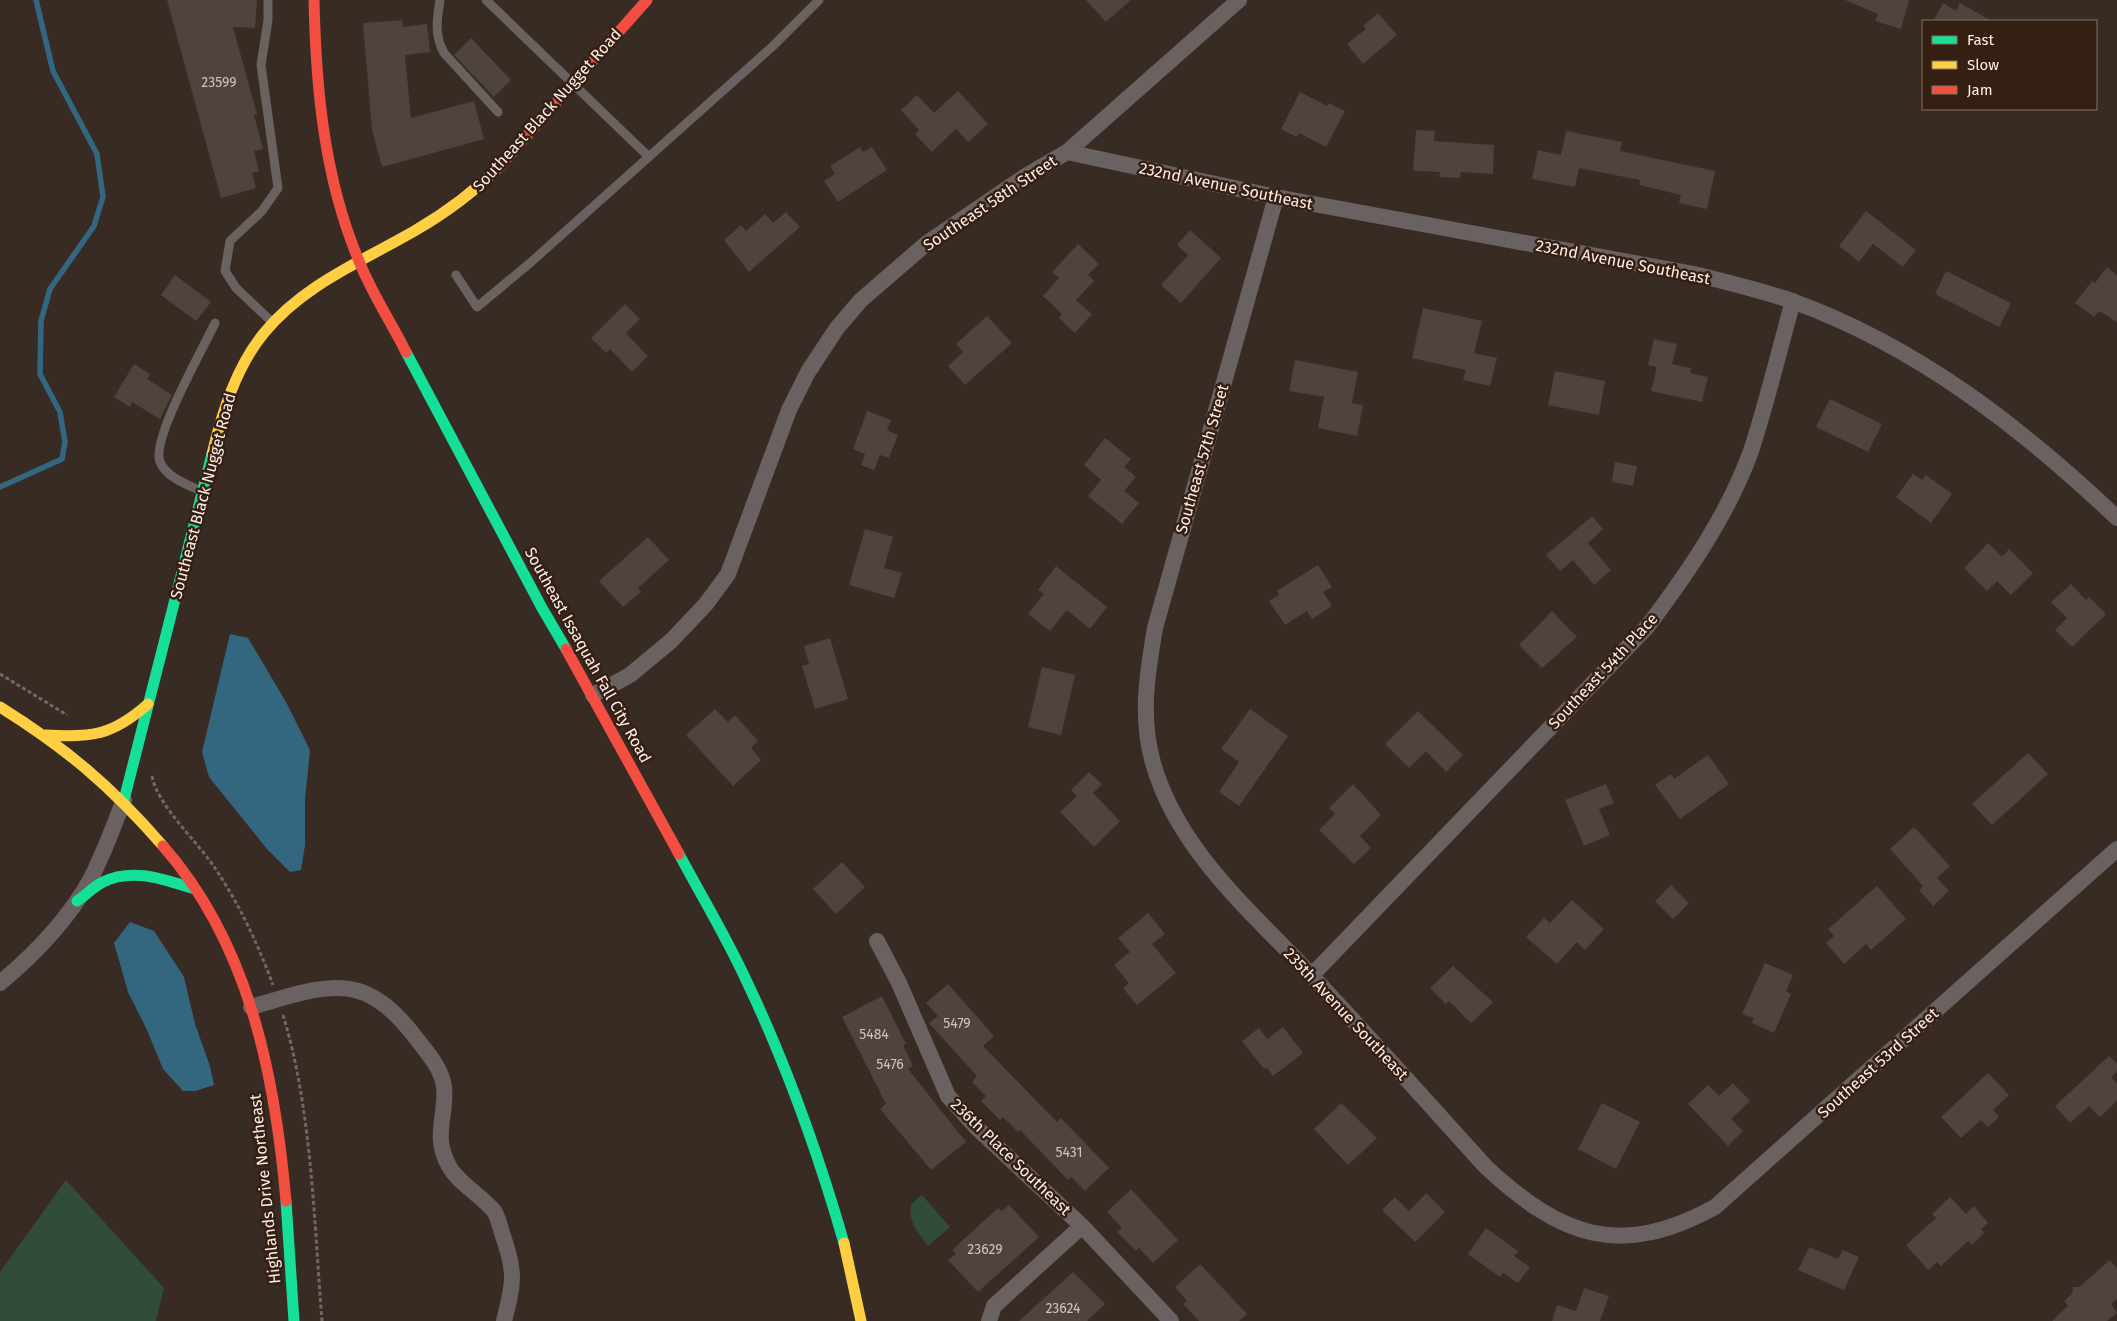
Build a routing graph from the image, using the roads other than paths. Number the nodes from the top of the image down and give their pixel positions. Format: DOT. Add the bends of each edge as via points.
graph roads {
  1 [pos="268,0"];
  2 [pos="314,0"];
  3 [pos="440,0"];
  4 [pos="486,0"];
  5 [pos="647,0"];
  6 [pos="819,0"];
  7 [pos="1239,0"];
  8 [pos="574,83"];
  9 [pos="498,112"];
  10 [pos="1067,152"];
  11 [pos="649,157"];
  12 [pos="1276,197"];
  13 [pos="360,262"];
  14 [pos="456,276"];
  15 [pos="1793,302"];
  16 [pos="215,323"];
  17 [pos="273,323"];
  18 [pos="202,492"];
  19 [pos="2117,518"];
  20 [pos="593,695"];
  21 [pos="148,704"];
  22 [pos="4,710"];
  23 [pos="1145,723"];
  24 [pos="46,735"];
  25 [pos="124,800"];
  26 [pos="2117,849"];
  27 [pos="195,888"];
  28 [pos="77,901"];
  29 [pos="877,941"];
  30 [pos="1312,975"];
  31 [pos="0,984"];
  32 [pos="251,1007"];
  33 [pos="1082,1226"];
  34 [pos="1618,1237"];
  35 [pos="294,1321"];
  36 [pos="504,1321"];
  37 [pos="861,1321"];
  38 [pos="990,1321"];
  39 [pos="1171,1321"];
  1 -- 17 [label="lane" via="261,66 278,188 262,211 230,241 225,271 236,288"];
  2 -- 13 [label="main road, Southeast Issaquah Fall City Road" via="316,75 328,159 340,209"];
  3 -- 9 [label="lane" via="436,30 438,43"];
  4 -- 8 [label="lane"];
  5 -- 8 [label="main road, Southeast Black Nugget Road"];
  6 -- 11 [label="lane" via="773,46"];
  7 -- 10 [label="street, Southeast 58th Street"];
  8 -- 11 [label="lane"];
  8 -- 13 [label="main road, Southeast Black Nugget Road" via="490,176 466,197 440,217"];
  10 -- 12 [label="street, 232nd Avenue Southeast"];
  10 -- 20 [label="street, Southeast 58th Street" via="927,243 862,300 837,328 808,372 789,410 728,574 706,604 671,641 630,675"];
  11 -- 14 [label="lane" via="477,307"];
  12 -- 15 [label="street, 232nd Avenue Southeast" via="1694,274"];
  12 -- 23 [label="street, Southeast 57th Street" via="1155,628 1145,686"];
  13 -- 17 [label="main road, Southeast Black Nugget Road" via="300,298"];
  13 -- 20 [label="main road, Southeast Issaquah Fall City Road" via="542,608"];
  15 -- 19 [label="street, 232nd Avenue Southeast" via="1861,331 1951,381 2022,434"];
  15 -- 30 [label="street, Southeast 54th Place" via="1750,452 1730,497 1684,577 1647,627"];
  16 -- 18 [label="lane" via="164,429 158,449 160,463 168,471"];
  17 -- 18 [label="main road, Southeast Black Nugget Road" via="247,358 230,394"];
  18 -- 21 [label="main road, Southeast Black Nugget Road"];
  20 -- 37 [label="main road, Southeast Issaquah Fall City Road" via="747,981 792,1086 827,1184"];
  21 -- 24 [label="main road" via="129,722 111,732 90,737"];
  21 -- 25 [label="main road, Southeast Black Nugget Road"];
  22 -- 24 [label="main road, Highlands Drive Northeast"];
  23 -- 30 [label="street, 235th Avenue Southeast" via="1154,764 1167,799 1188,838 1229,890"];
  24 -- 25 [label="main road, Highlands Drive Northeast"];
  25 -- 27 [label="main road, Highlands Drive Northeast" via="150,828"];
  25 -- 28 [label="street, Southeast Black Nugget Road" via="90,880"];
  26 -- 34 [label="street, Southeast 53rd Street" via="1715,1207 1669,1228"];
  27 -- 28 [label="main road" via="126,874 104,881"];
  27 -- 32 [label="main road, Highlands Drive Northeast" via="235,961"];
  28 -- 31 [label="street, Southeast Black Nugget Road" via="31,957"];
  29 -- 33 [label="street, 236th Place Southeast" via="899,983 948,1096 978,1129"];
  30 -- 34 [label="street, 235th Avenue Southeast" via="1512,1191 1557,1220"];
  32 -- 35 [label="main road, Highlands Drive Northeast" via="271,1081 283,1169"];
  32 -- 36 [label="street" via="307,991 345,987 379,1001 410,1030 434,1062 444,1087 439,1137 449,1167 495,1212 512,1258 513,1284"];
  33 -- 38 [label="street" via="994,1306"];
  33 -- 39 [label="street, 236th Place Southeast"];
}
